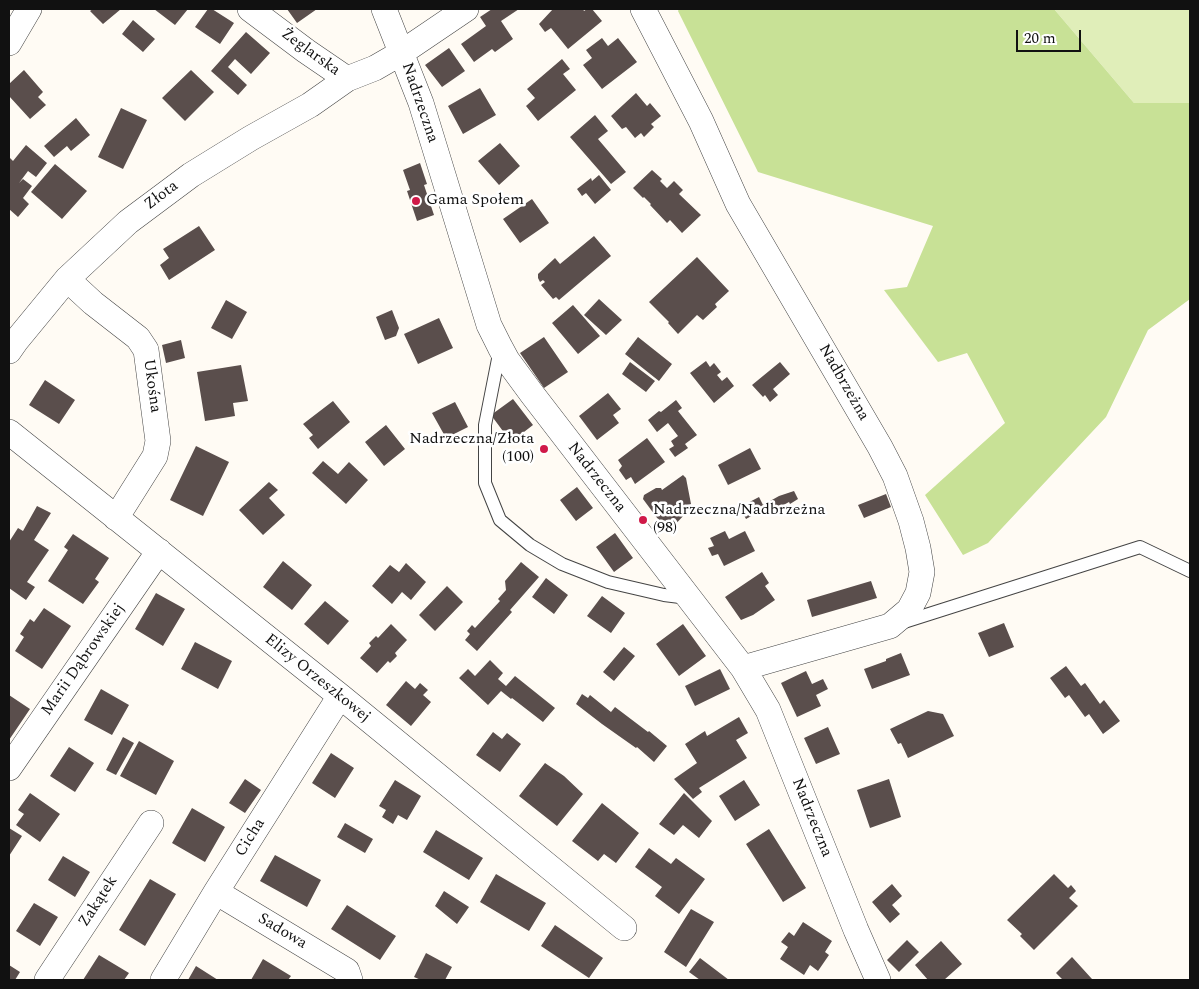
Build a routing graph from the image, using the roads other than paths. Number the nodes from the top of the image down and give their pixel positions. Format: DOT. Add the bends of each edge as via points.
graph roads {
  1 [pos="29,9"];
  2 [pos="250,9"];
  3 [pos="384,9"];
  4 [pos="466,9"];
  5 [pos="642,9"];
  6 [pos="9,43"];
  7 [pos="401,53"];
  8 [pos="346,79"];
  9 [pos="67,279"];
  10 [pos="500,347"];
  11 [pos="9,351"];
  12 [pos="9,432"];
  13 [pos="116,518"];
  14 [pos="159,551"];
  15 [pos="1190,572"];
  16 [pos="690,598"];
  17 [pos="890,626"];
  18 [pos="742,668"];
  19 [pos="340,696"];
  20 [pos="9,768"];
  21 [pos="151,823"];
  22 [pos="216,892"];
  23 [pos="624,928"];
  24 [pos="348,976"];
  25 [pos="47,980"];
  26 [pos="164,980"];
  27 [pos="876,980"];
  1 -- 6 [label="street"];
  2 -- 8 [label="street, Żeglarska"];
  3 -- 7 [label="street, Nadrzeczna"];
  4 -- 7 [label="street, Żeglarska"];
  5 -- 17 [label="street, Nadbrzeżna" via="701,121 738,204 894,476 911,521 922,572 918,593 909,610"];
  7 -- 8 [label="street, Żeglarska"];
  7 -- 10 [label="street, Nadrzeczna" via="421,104 489,325"];
  8 -- 9 [label="street, Złota" via="310,105 190,175 128,222"];
  9 -- 11 [label="street, Złota"];
  9 -- 13 [label="street, Ukośna" via="138,338 146,350 158,441 155,456"];
  10 -- 16 [label="street, Nadrzeczna" via="532,394"];
  10 -- 16 [label="lane" via="485,425 485,483 500,520 530,545 562,564 608,582"];
  12 -- 13 [label="street, Elizy Orzeszkowej"];
  13 -- 14 [label="street, Elizy Orzeszkowej"];
  14 -- 19 [label="street, Elizy Orzeszkowej"];
  14 -- 20 [label="street, Marii Dąbrowskiej"];
  15 -- 17 [label="lane" via="1140,547"];
  16 -- 18 [label="street, Nadrzeczna"];
  17 -- 18 [label="street, Nadbrzeżna"];
  18 -- 27 [label="street, Nadrzeczna" via="768,710"];
  19 -- 22 [label="street, Cicha"];
  19 -- 23 [label="street, Elizy Orzeszkowej"];
  21 -- 25 [label="street, Zakątek"];
  22 -- 24 [label="street, Sadowa"];
  22 -- 26 [label="street, Cicha"];
}
